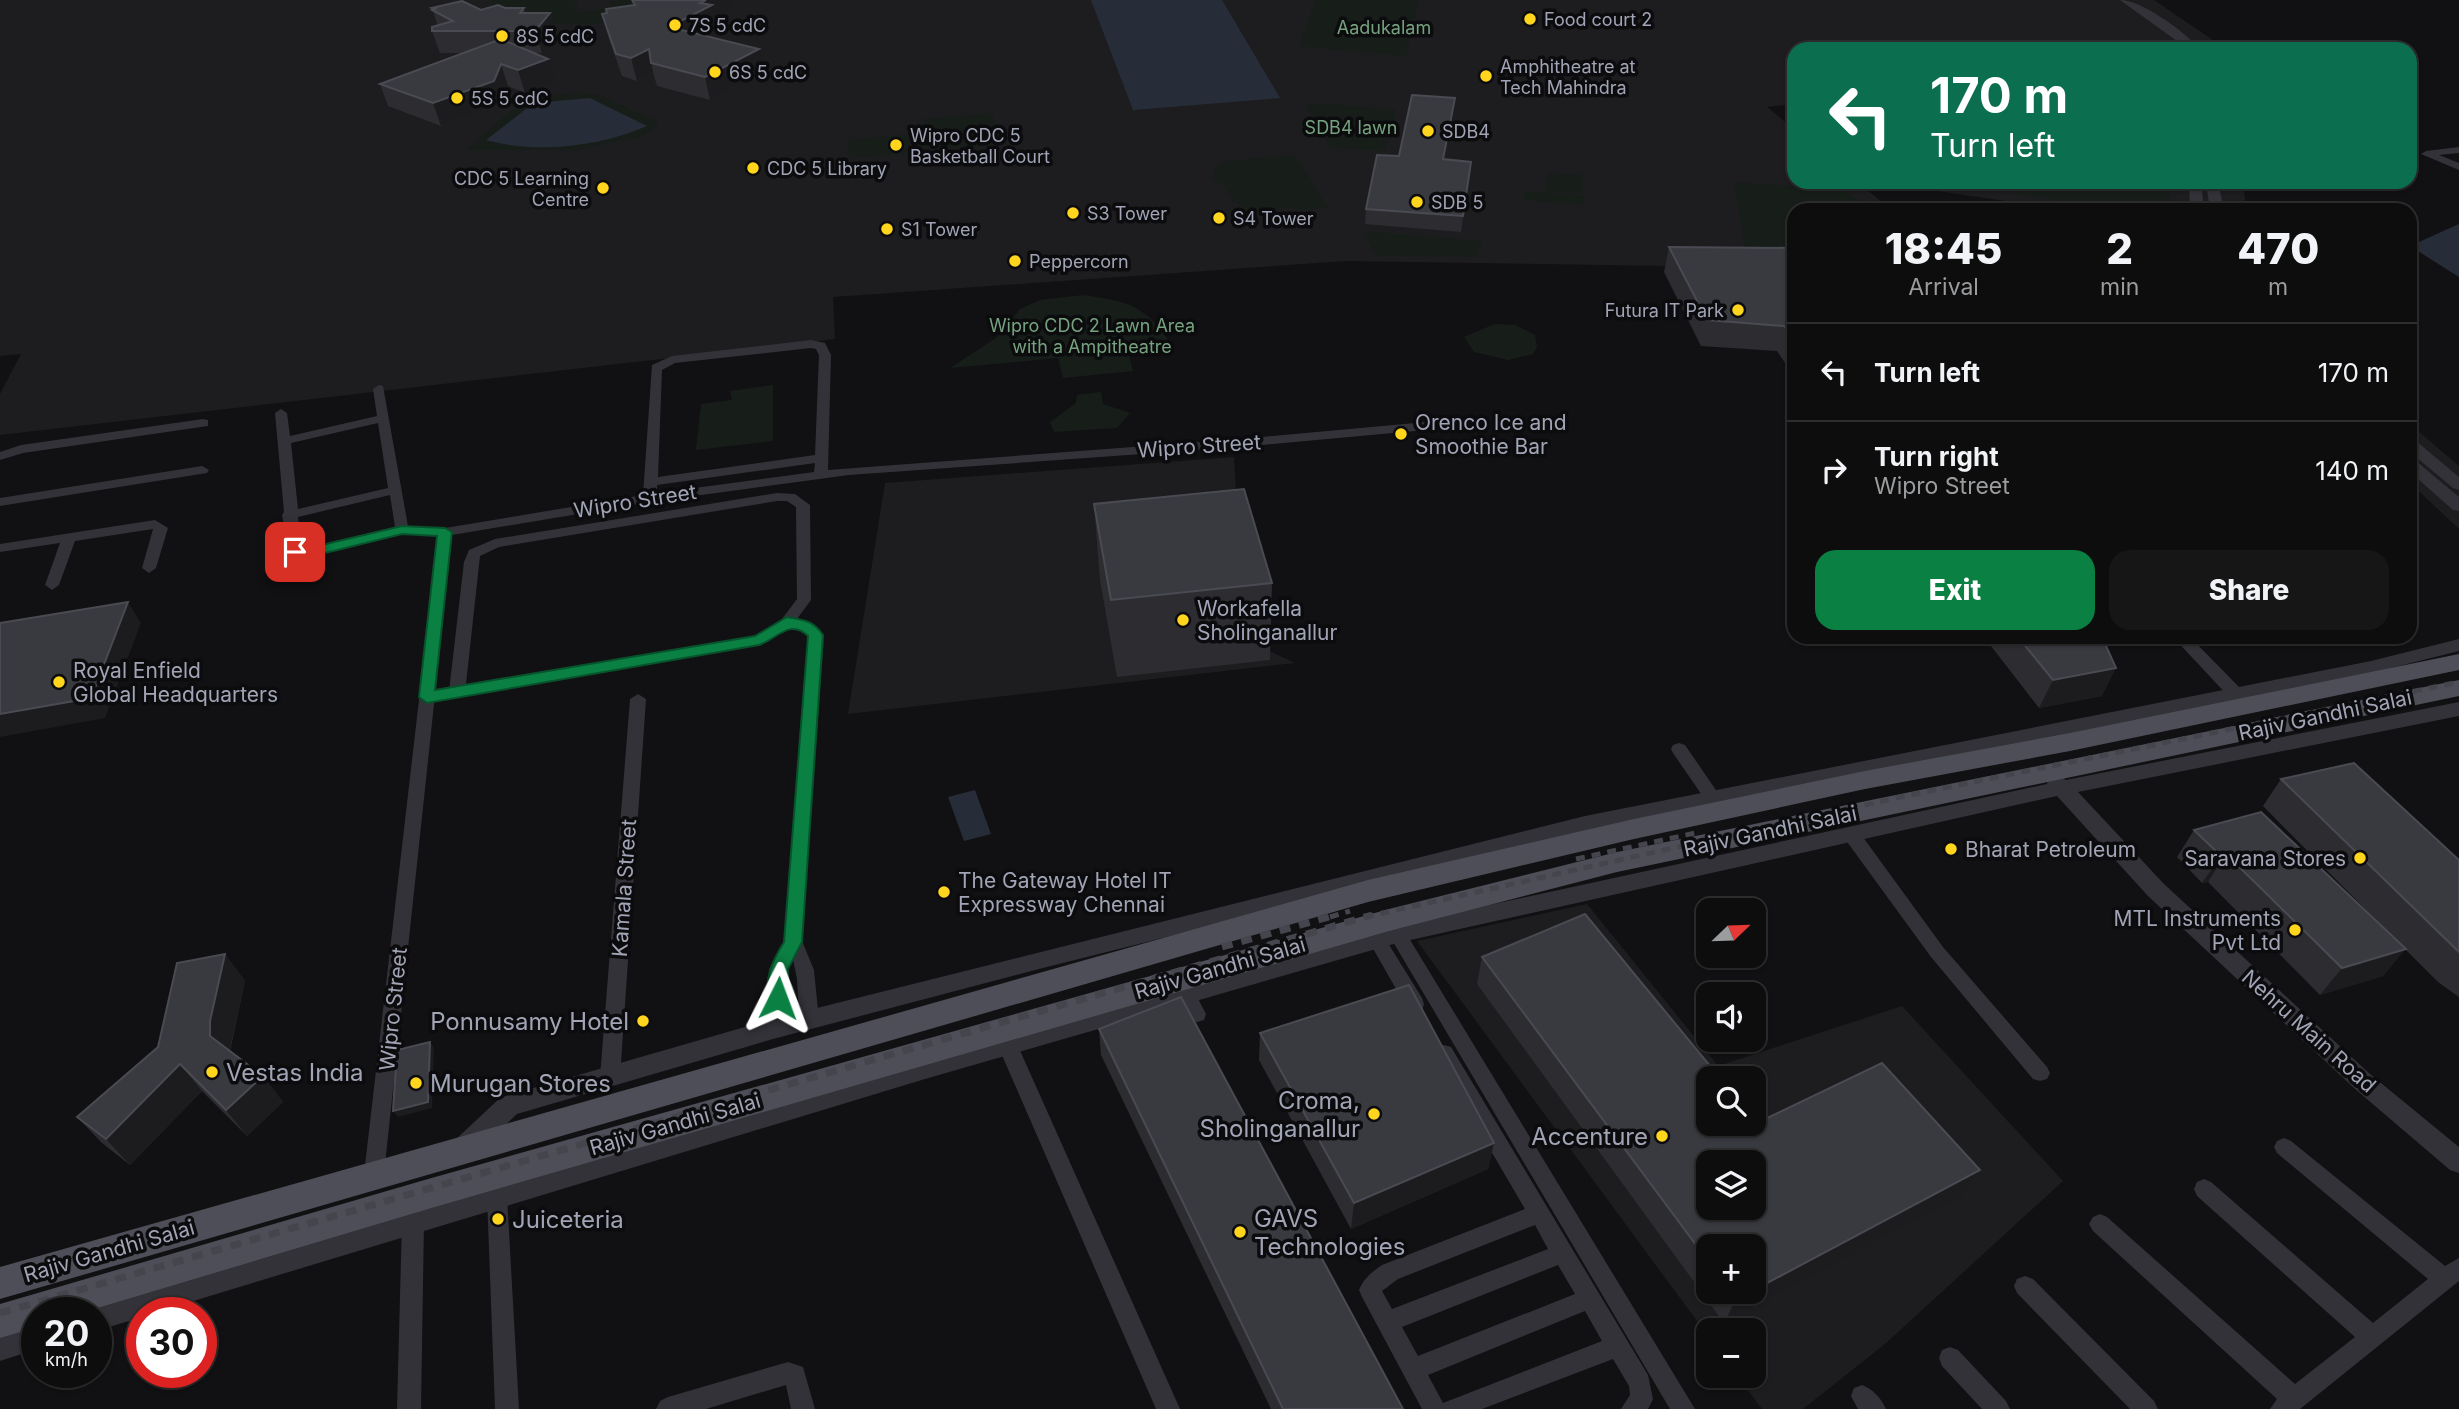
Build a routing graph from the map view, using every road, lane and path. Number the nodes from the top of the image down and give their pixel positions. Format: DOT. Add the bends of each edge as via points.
graph roads {
  1 [pos="2112,0"];
  2 [pos="2125,0"];
  3 [pos="2160,27"];
  4 [pos="2175,42"];
  5 [pos="2184,42"];
  6 [pos="2459,150"];
  7 [pos="2459,167"];
  8 [pos="379,389"];
  9 [pos="281,413"];
  10 [pos="383,418"];
  11 [pos="1469,422"];
  12 [pos="203,423"];
  13 [pos="284,441"];
  14 [pos="2417,450"];
  15 [pos="0,456"];
  16 [pos="822,458"];
  17 [pos="202,470"];
  18 [pos="2417,470"];
  19 [pos="821,475"];
  20 [pos="651,482"];
  21 [pos="2459,485"];
  22 [pos="395,490"];
  23 [pos="650,498"];
  24 [pos="0,502"];
  25 [pos="2459,506"];
  26 [pos="289,515"];
  27 [pos="402,530"];
  28 [pos="445,532"];
  29 [pos="69,537"];
  30 [pos="0,548"];
  31 [pos="149,568"];
  32 [pos="52,585"];
  33 [pos="787,622"];
  34 [pos="2188,644"];
  35 [pos="2198,644"];
  36 [pos="2459,645"];
  37 [pos="2459,662"];
  38 [pos="2459,688"];
  39 [pos="457,691"];
  40 [pos="2240,693"];
  41 [pos="427,697"];
  42 [pos="638,699"];
  43 [pos="2459,709"];
  44 [pos="1679,749"];
  45 [pos="2055,781"];
  46 [pos="1717,804"];
  47 [pos="1851,834"];
  48 [pos="1738,837"];
  49 [pos="1345,897"];
  50 [pos="1381,930"];
  51 [pos="793,942"];
  52 [pos="1085,971"];
  53 [pos="1011,993"];
  54 [pos="1097,1003"];
  55 [pos="810,1020"];
  56 [pos="782,1027"];
  57 [pos="1014,1035"];
  58 [pos="967,1049"];
  59 [pos="2040,1073"];
  60 [pos="610,1077"];
  61 [pos="2284,1147"];
  62 [pos="464,1148"];
  63 [pos="2459,1162"];
  64 [pos="374,1174"];
  65 [pos="2204,1189"];
  66 [pos="497,1196"];
  67 [pos="1540,1213"];
  68 [pos="413,1221"];
  69 [pos="2100,1224"];
  70 [pos="1563,1253"];
  71 [pos="2452,1273"];
  72 [pos="0,1283"];
  73 [pos="2025,1286"];
  74 [pos="1590,1298"];
  75 [pos="112,1313"];
  76 [pos="0,1321"];
  77 [pos="1386,1322"];
  78 [pos="2372,1337"];
  79 [pos="21,1341"];
  80 [pos="1618,1346"];
  81 [pos="0,1347"];
  82 [pos="1950,1358"];
  83 [pos="1412,1370"];
  84 [pos="2288,1404"];
  85 [pos="409,1409"];
  86 [pos="507,1409"];
  87 [pos="668,1409"];
  88 [pos="803,1409"];
  89 [pos="1168,1409"];
  90 [pos="1434,1409"];
  91 [pos="1452,1409"];
  92 [pos="1633,1409"];
  93 [pos="1683,1409"];
  94 [pos="1998,1409"];
  95 [pos="2146,1409"];
  1 -- 3 [label="street"];
  2 -- 3 [label="street"];
  3 -- 4 [label="street"];
  3 -- 5 [label="street"];
  6 -- 7 [label="street" via="2426,154"];
  8 -- 10 [label="street"];
  9 -- 13 [label="street"];
  10 -- 13 [label="street"];
  10 -- 22 [label="street"];
  11 -- 19 [label="street, Wipro Street"];
  12 -- 15 [label="street" via="21,449"];
  13 -- 26 [label="street"];
  14 -- 21 [label="street"];
  16 -- 19 [label="street"];
  16 -- 20 [label="street"];
  16 -- 20 [label="street" via="825,355 821,346 673,360 656,368"];
  17 -- 24 [label="street"];
  18 -- 25 [label="street"];
  19 -- 23 [label="street, Wipro Street"];
  20 -- 23 [label="street"];
  22 -- 26 [label="street"];
  22 -- 27 [label="street"];
  23 -- 28 [label="street, Wipro Street"];
  26 -- 27 [label="street" via="299,554"];
  27 -- 28 [label="street"];
  28 -- 41 [label="street, Wipro Street"];
  29 -- 30 [label="street"];
  29 -- 31 [label="street" via="159,525"];
  29 -- 32 [label="street"];
  33 -- 39 [label="street" via="759,640"];
  33 -- 39 [label="street" via="804,600 805,517 803,505 790,497 495,543 474,553 471,562"];
  33 -- 51 [label="street" via="807,625 816,635"];
  34 -- 40 [label="street"];
  35 -- 40 [label="street"];
  36 -- 40 [label="street"];
  37 -- 46 [label="main road, Rajiv Gandhi Salai"];
  38 -- 45 [label="main road, Rajiv Gandhi Salai"];
  39 -- 41 [label="street"];
  40 -- 46 [label="street"];
  41 -- 64 [label="street, Wipro Street"];
  42 -- 60 [label="street, Kamala Street"];
  43 -- 45 [label="street"];
  44 -- 46 [label="street"];
  45 -- 47 [label="street"];
  45 -- 48 [label="main road, Rajiv Gandhi Salai"];
  45 -- 63 [label="street, Nehru Main Road" via="2156,890 2362,1081"];
  46 -- 48 [label="main road"];
  46 -- 49 [label="main road, Rajiv Gandhi Salai"];
  46 -- 55 [label="street" via="1506,843"];
  47 -- 50 [label="street"];
  47 -- 59 [label="street" via="1937,951"];
  48 -- 50 [label="main road, Rajiv Gandhi Salai" via="1617,862"];
  49 -- 50 [label="main road"];
  49 -- 52 [label="main road, Rajiv Gandhi Salai"];
  50 -- 54 [label="main road, Rajiv Gandhi Salai"];
  50 -- 57 [label="street" via="1192,1004"];
  50 -- 67 [label="street" via="1430,1029"];
  50 -- 93 [label="street"];
  51 -- 55 [label="street" via="803,955"];
  51 -- 56 [label="street" via="778,969"];
  52 -- 53 [label="main road, Rajiv Gandhi Salai"];
  52 -- 54 [label="main road" via="1075,985 1079,995"];
  53 -- 57 [label="main road" via="1024,996 1032,1008"];
  53 -- 62 [label="main road, Rajiv Gandhi Salai"];
  54 -- 57 [label="main road, Rajiv Gandhi Salai"];
  55 -- 56 [label="street"];
  56 -- 60 [label="street"];
  57 -- 58 [label="main road, Rajiv Gandhi Salai"];
  57 -- 89 [label="street"];
  58 -- 66 [label="street"];
  58 -- 76 [label="main road, Rajiv Gandhi Salai" via="428,1194"];
  60 -- 62 [label="street" via="509,1106"];
  61 -- 71 [label="street"];
  62 -- 64 [label="main road, Rajiv Gandhi Salai"];
  64 -- 72 [label="main road, Rajiv Gandhi Salai"];
  65 -- 78 [label="street"];
  66 -- 68 [label="street"];
  66 -- 86 [label="street"];
  67 -- 70 [label="street"];
  67 -- 77 [label="street" via="1377,1281 1370,1290"];
  68 -- 75 [label="street"];
  68 -- 85 [label="street"];
  69 -- 84 [label="street"];
  70 -- 74 [label="street"];
  70 -- 77 [label="street"];
  71 -- 78 [label="street"];
  73 -- 95 [label="street"];
  74 -- 80 [label="street"];
  74 -- 83 [label="street"];
  77 -- 83 [label="street"];
  78 -- 84 [label="street"];
  79 -- 81 [label="street"];
  80 -- 91 [label="street"];
  80 -- 92 [label="street" via="1640,1383 1642,1399"];
  82 -- 94 [label="street"];
  83 -- 90 [label="street"];
  87 -- 88 [label="street" via="789,1373 798,1381"];
}
